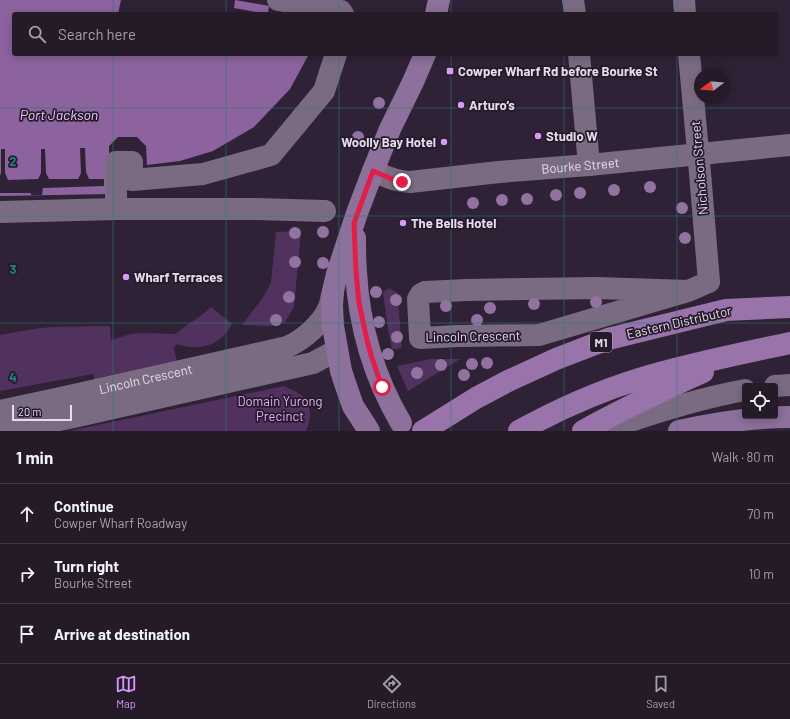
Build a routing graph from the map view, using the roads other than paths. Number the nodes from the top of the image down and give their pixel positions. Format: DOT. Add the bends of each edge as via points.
graph roads {
  1 [pos="278,0"];
  2 [pos="439,0"];
  3 [pos="573,0"];
  4 [pos="684,0"];
  5 [pos="342,12"];
  6 [pos="436,12"];
  7 [pos="575,12"];
  8 [pos="685,12"];
  9 [pos="335,56"];
  10 [pos="423,56"];
  11 [pos="579,56"];
  12 [pos="688,56"];
  13 [pos="790,145"];
  14 [pos="698,154"];
  15 [pos="589,165"];
  16 [pos="373,171"];
  17 [pos="116,209"];
  18 [pos="325,211"];
  19 [pos="0,212"];
  20 [pos="354,223"];
  21 [pos="356,272"];
  22 [pos="709,282"];
  23 [pos="333,291"];
  24 [pos="688,291"];
  25 [pos="790,306"];
  26 [pos="790,343"];
  27 [pos="287,347"];
  28 [pos="337,350"];
  29 [pos="750,352"];
  30 [pos="377,372"];
  31 [pos="790,385"];
  32 [pos="778,386"];
  33 [pos="742,390"];
  34 [pos="67,408"];
  35 [pos="0,411"];
  36 [pos="790,417"];
  37 [pos="401,423"];
  38 [pos="426,429"];
  39 [pos="3,431"];
  40 [pos="370,431"];
  41 [pos="519,431"];
  42 [pos="583,431"];
  43 [pos="602,431"];
  44 [pos="679,431"];
  1 -- 5 [label="street"];
  2 -- 6 [label="main road"];
  3 -- 7 [label="street"];
  4 -- 8 [label="street"];
  9 -- 17 [label="street" via="324,91 271,154 203,174 132,180 132,162 116,162"];
  10 -- 16 [label="main road"];
  11 -- 15 [label="street"];
  12 -- 14 [label="street, Nicholson Street"];
  13 -- 14 [label="street, Bourke Street"];
  14 -- 15 [label="street, Bourke Street"];
  14 -- 22 [label="street, Nicholson Street"];
  15 -- 16 [label="street, Bourke Street" via="410,182 392,179"];
  16 -- 20 [label="main road"];
  17 -- 18 [label="street"];
  17 -- 19 [label="street"];
  20 -- 21 [label="main road"];
  20 -- 23 [label="main road"];
  21 -- 28 [label="main road" via="347,303 348,334 345,342"];
  21 -- 30 [label="main road" via="363,324"];
  22 -- 24 [label="street, Lincoln Crescent"];
  23 -- 27 [label="street, Lincoln Crescent" via="329,307 323,317 307,335"];
  23 -- 28 [label="main road" via="332,314"];
  24 -- 24 [label="street, Lincoln Crescent" via="597,288 425,292 418,299 420,338 539,335"];
  25 -- 38 [label="highway, Eastern Distributor / M1" via="726,310 608,339 508,380"];
  26 -- 29 [label="highway"];
  27 -- 28 [label="street" via="310,346"];
  27 -- 34 [label="street, Lincoln Crescent"];
  28 -- 30 [label="main road" via="353,352"];
  28 -- 34 [label="street, Lincoln Crescent" via="313,363"];
  28 -- 40 [label="main road" via="353,406"];
  29 -- 41 [label="highway" via="638,380 564,408"];
  29 -- 42 [label="highway" via="632,405"];
  30 -- 37 [label="main road" via="386,396"];
  31 -- 32 [label="street"];
  33 -- 43 [label="street" via="694,401"];
  34 -- 35 [label="street, Lincoln Crescent"];
  34 -- 39 [label="street, Lincoln Crescent"];
  36 -- 44 [label="main road" via="750,419"];
}
